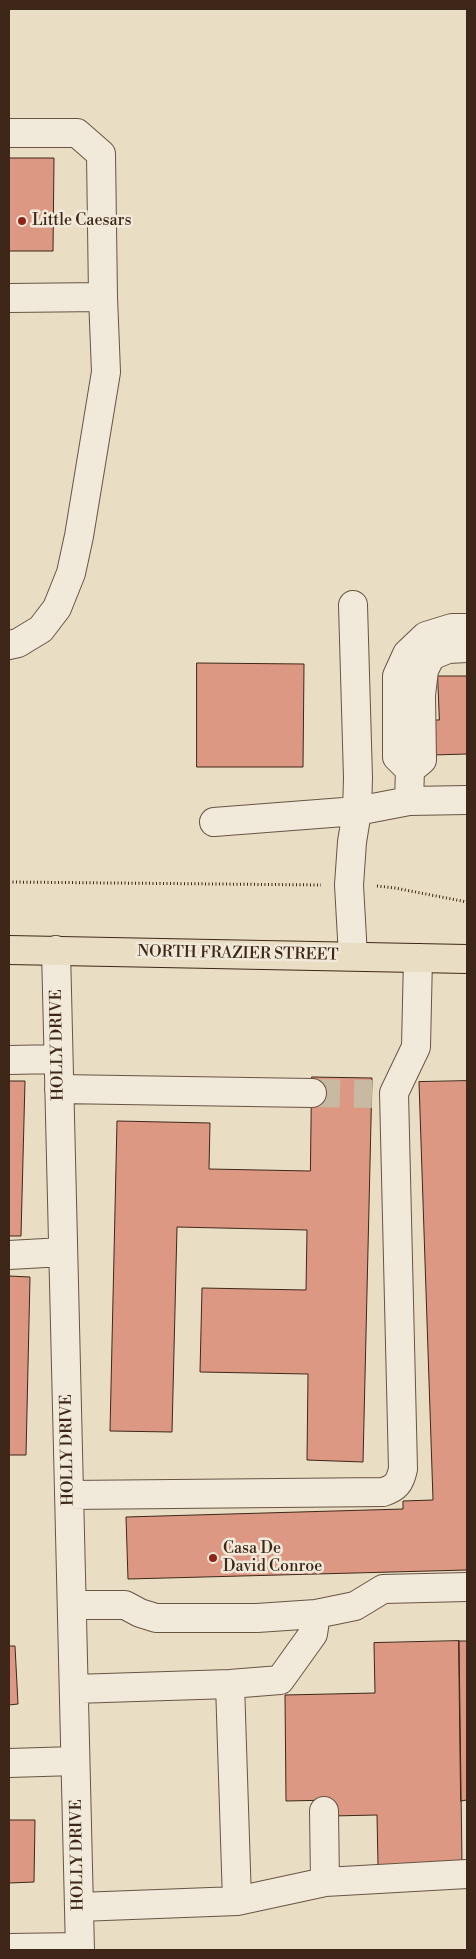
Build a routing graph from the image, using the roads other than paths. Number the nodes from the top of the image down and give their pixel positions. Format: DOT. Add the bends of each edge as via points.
graph roads {
  1 [pos="9,133"];
  2 [pos="103,297"];
  3 [pos="9,298"];
  4 [pos="353,605"];
  5 [pos="467,628"];
  6 [pos="9,644"];
  7 [pos="467,648"];
  8 [pos="410,770"];
  9 [pos="467,800"];
  10 [pos="409,801"];
  11 [pos="357,811"];
  12 [pos="214,822"];
  13 [pos="9,950"];
  14 [pos="56,950"];
  15 [pos="353,956"];
  16 [pos="418,958"];
  17 [pos="467,959"];
  18 [pos="58,1059"];
  19 [pos="9,1060"];
  20 [pos="59,1089"];
  21 [pos="312,1093"];
  22 [pos="63,1252"];
  23 [pos="9,1255"];
  24 [pos="69,1495"];
  25 [pos="467,1587"];
  26 [pos="72,1605"];
  27 [pos="316,1614"];
  28 [pos="230,1684"];
  29 [pos="74,1689"];
  30 [pos="76,1761"];
  31 [pos="9,1763"];
  32 [pos="324,1811"];
  33 [pos="467,1874"];
  34 [pos="325,1882"];
  35 [pos="237,1901"];
  36 [pos="79,1907"];
  37 [pos="9,1948"];
  38 [pos="80,1949"];
  1 -- 2 [label="street" via="77,133 101,154"];
  2 -- 3 [label="street"];
  2 -- 6 [label="street" via="106,372 71,573 57,608 41,629 18,643"];
  4 -- 11 [label="street"];
  5 -- 8 [label="street" via="452,628 426,636 407,654 396,676 397,757"];
  7 -- 8 [label="street" via="448,649 431,656 424,670 420,695 422,760"];
  8 -- 10 [label="street"];
  9 -- 10 [label="street"];
  10 -- 11 [label="street"];
  11 -- 12 [label="street"];
  11 -- 15 [label="street" via="349,885"];
  13 -- 14 [label="main road, NORTH FRAZIER STREET"];
  14 -- 15 [label="main road, NORTH FRAZIER STREET"];
  14 -- 18 [label="street, HOLLY DRIVE"];
  15 -- 16 [label="main road, NORTH FRAZIER STREET"];
  16 -- 17 [label="main road, NORTH FRAZIER STREET"];
  16 -- 24 [label="street" via="416,1047 383,1093 403,1469 400,1481 394,1488 383,1492"];
  18 -- 19 [label="street"];
  18 -- 20 [label="street, HOLLY DRIVE"];
  20 -- 21 [label="street"];
  20 -- 22 [label="street, HOLLY DRIVE"];
  22 -- 23 [label="street"];
  22 -- 24 [label="street, HOLLY DRIVE"];
  24 -- 26 [label="street, HOLLY DRIVE"];
  25 -- 27 [label="street" via="383,1589 355,1606"];
  26 -- 27 [label="street" via="125,1605 156,1618 257,1618"];
  26 -- 29 [label="street, HOLLY DRIVE"];
  27 -- 28 [label="street" via="313,1634 280,1680"];
  28 -- 29 [label="street"];
  28 -- 35 [label="street"];
  29 -- 30 [label="street, HOLLY DRIVE"];
  30 -- 31 [label="street"];
  30 -- 36 [label="street, HOLLY DRIVE"];
  32 -- 34 [label="street"];
  33 -- 34 [label="street"];
  34 -- 35 [label="street"];
  35 -- 36 [label="street"];
  36 -- 38 [label="street, HOLLY DRIVE"];
  37 -- 38 [label="street"];
}
